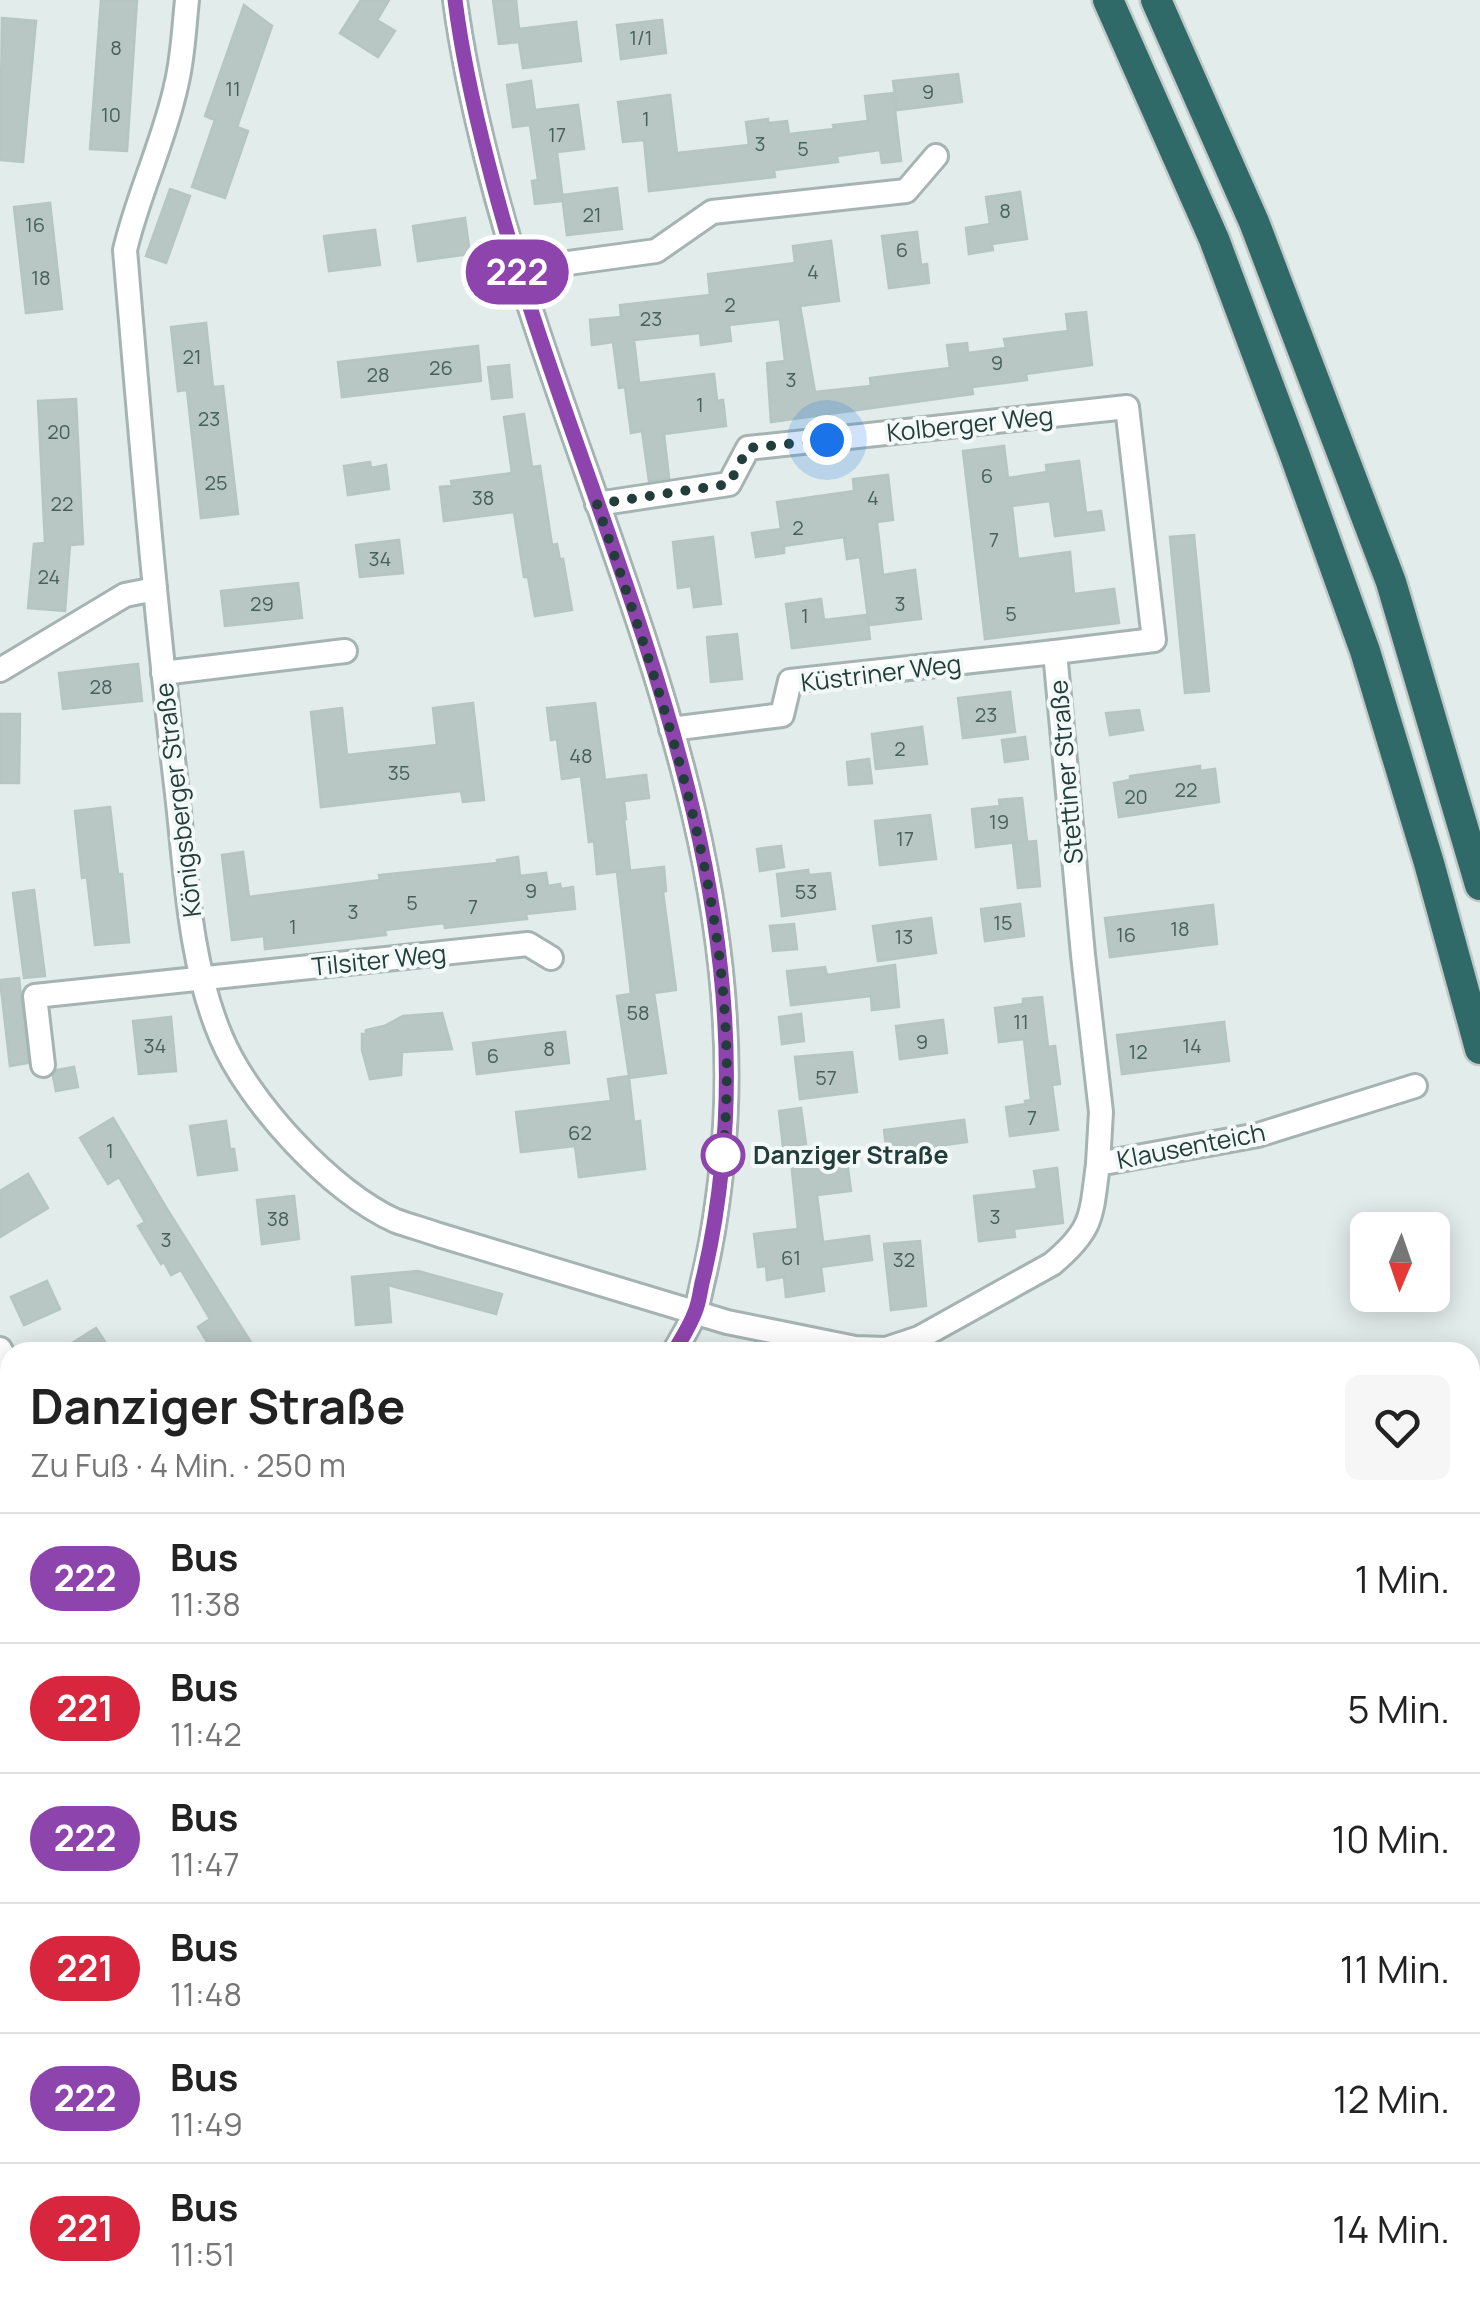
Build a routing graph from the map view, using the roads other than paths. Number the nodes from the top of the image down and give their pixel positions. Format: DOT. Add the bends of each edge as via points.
graph roads {
  1 [pos="187,0"];
  2 [pos="455,0"];
  3 [pos="1108,0"];
  4 [pos="1156,0"];
  5 [pos="936,156"];
  6 [pos="517,270"];
  7 [pos="1127,408"];
  8 [pos="597,504"];
  9 [pos="155,590"];
  10 [pos="345,651"];
  11 [pos="1055,652"];
  12 [pos="0,670"];
  13 [pos="162,673"];
  14 [pos="671,729"];
  15 [pos="1480,885"];
  16 [pos="552,958"];
  17 [pos="202,979"];
  18 [pos="1480,1050"];
  19 [pos="43,1065"];
  20 [pos="1415,1086"];
  21 [pos="1098,1164"];
  22 [pos="696,1311"];
  23 [pos="679,1342"];
  24 [pos="825,1342"];
  25 [pos="908,1342"];
  1 -- 9 [label="street, Königsberger Straße" via="177,82 124,250"];
  2 -- 6 [label="street"];
  3 -- 18 [label="highway" via="1214,239 1294,453 1364,651"];
  4 -- 15 [label="highway" via="1254,222 1391,582"];
  5 -- 6 [label="street" via="906,191 712,212 656,251"];
  6 -- 8 [label="street"];
  7 -- 8 [label="street, Kolberger Weg" via="748,448 729,484"];
  7 -- 11 [label="street, Stettiner Straße" via="1154,640"];
  8 -- 14 [label="street"];
  9 -- 12 [label="street" via="125,595"];
  9 -- 13 [label="street, Königsberger Straße"];
  10 -- 13 [label="street"];
  11 -- 14 [label="street, Küstriner Weg" via="790,682 782,715"];
  11 -- 21 [label="street, Stettiner Straße" via="1101,1112"];
  13 -- 17 [label="street, Königsberger Straße"];
  14 -- 22 [label="street" via="710,889 724,1003 726,1131"];
  16 -- 17 [label="street, Tilsiter Weg" via="528,944"];
  17 -- 19 [label="street, Tilsiter Weg" via="35,996"];
  17 -- 22 [label="street, Königsberger Straße" via="222,1041 250,1088 283,1130 362,1200 439,1235"];
  20 -- 21 [label="street, Klausenteich" via="1258,1136"];
  21 -- 25 [label="street, Klausenteich" via="1090,1217 1070,1249"];
  22 -- 23 [label="street"];
  22 -- 24 [label="street, Klausenteich"];
}
